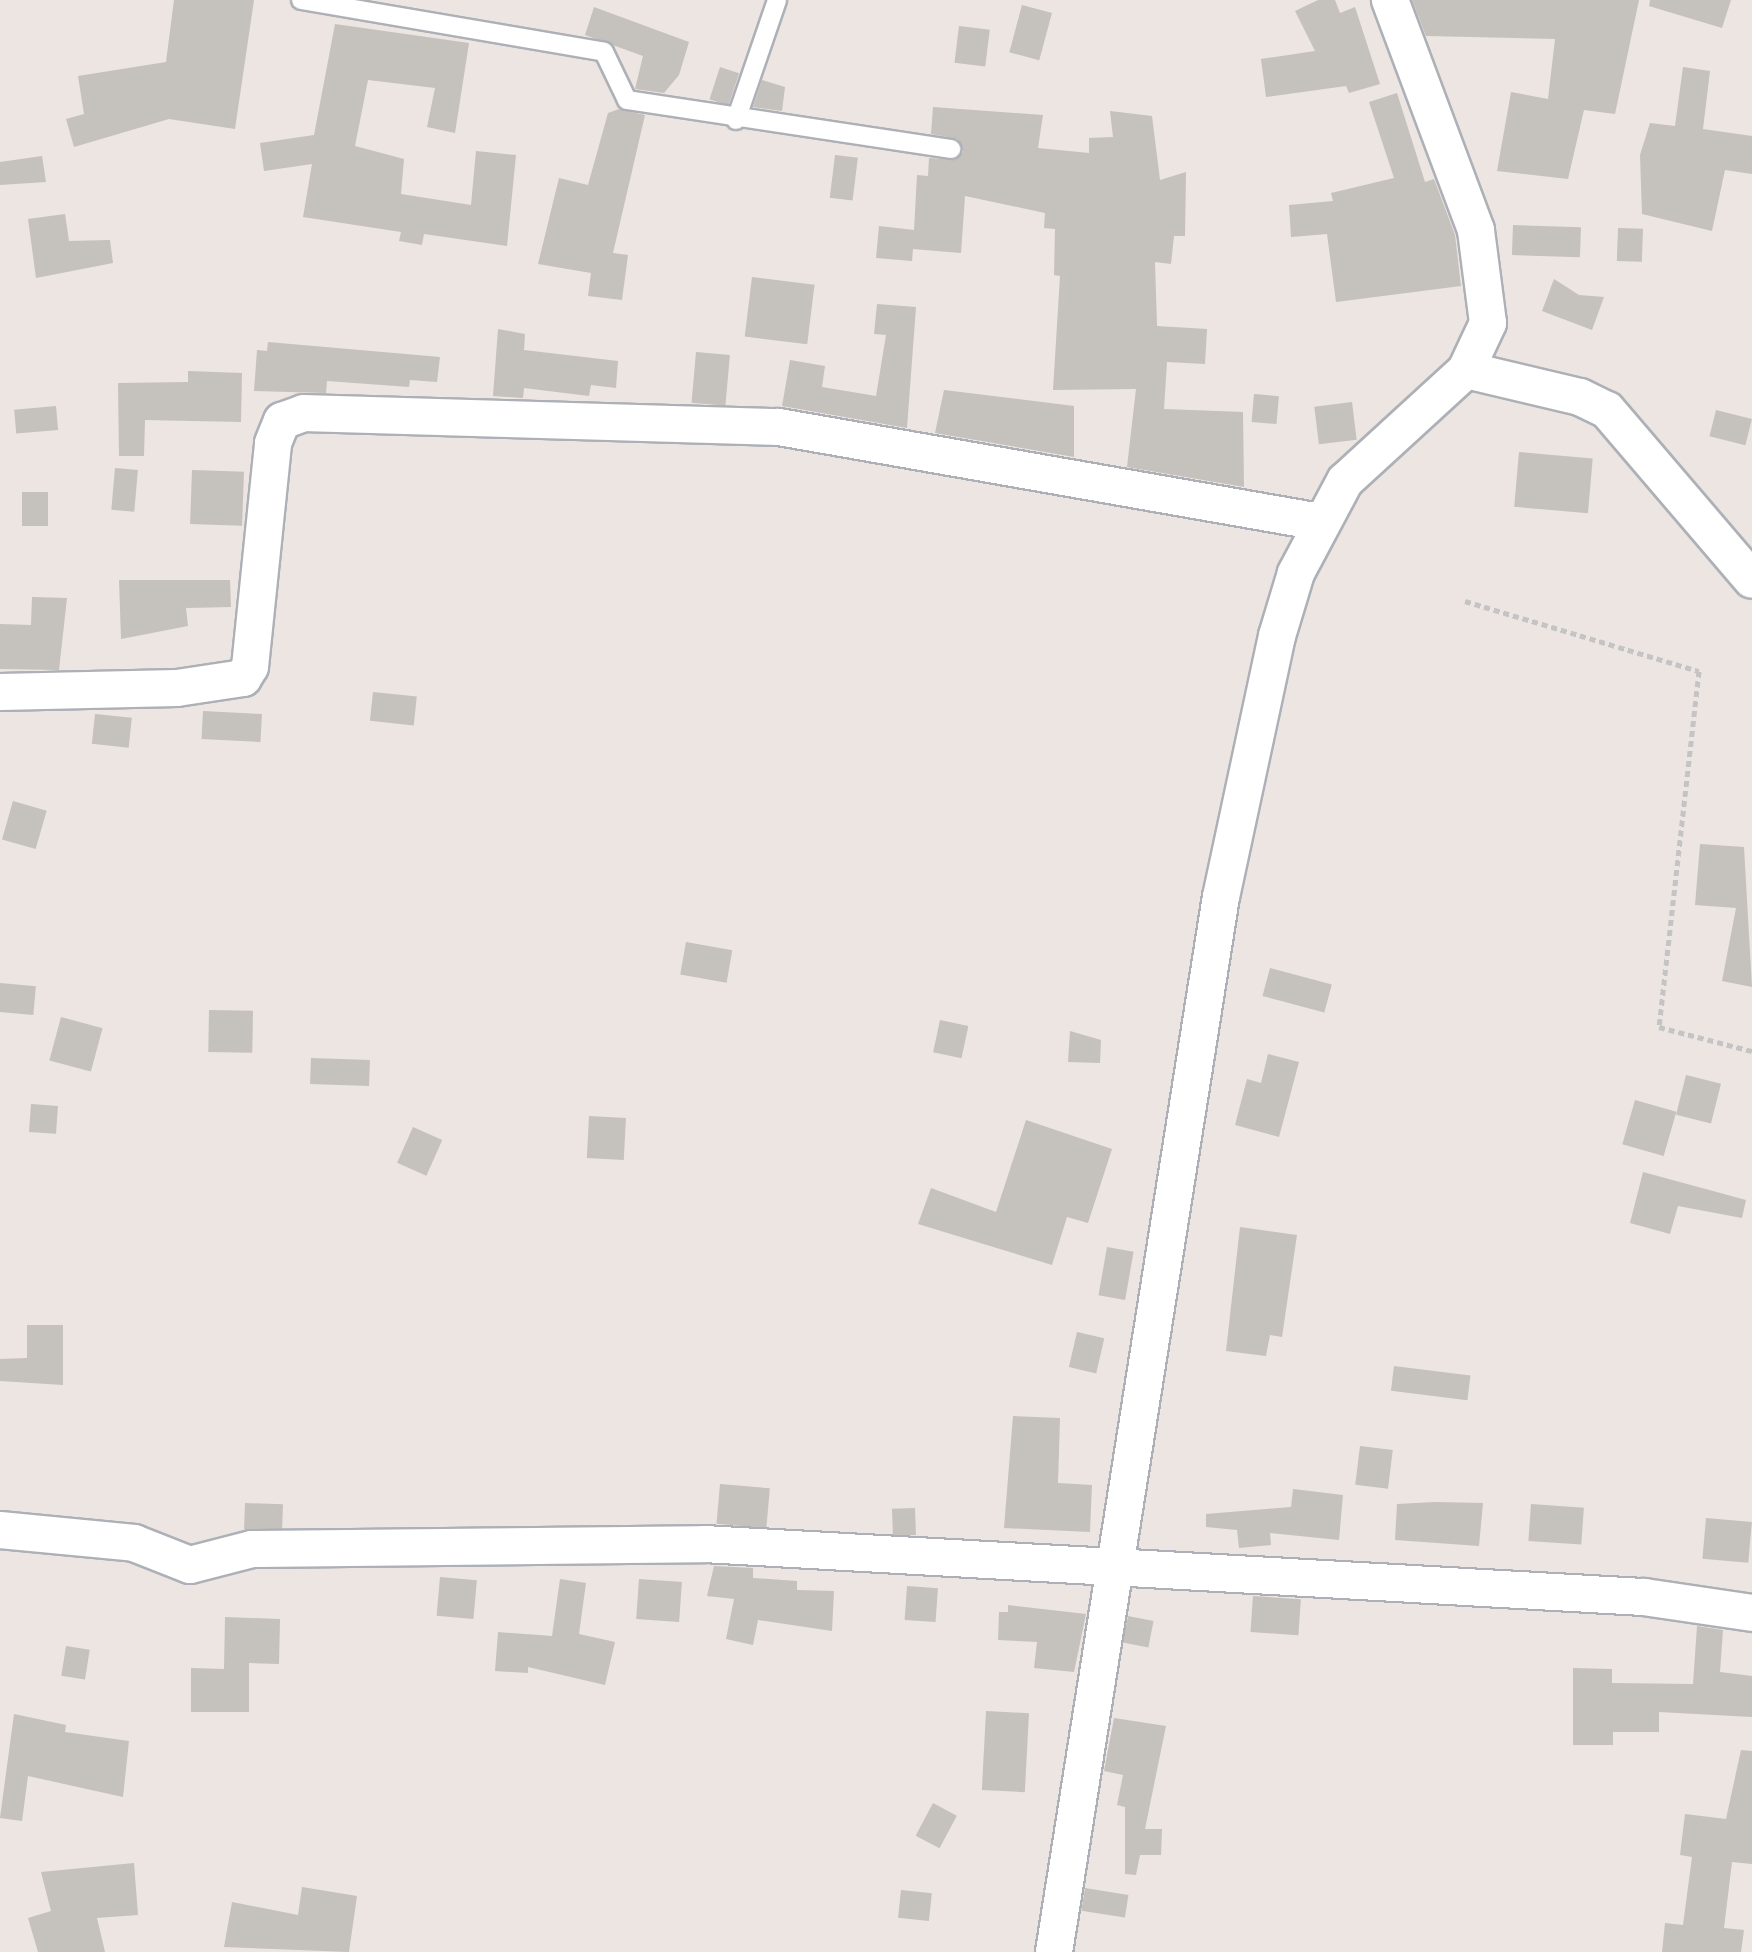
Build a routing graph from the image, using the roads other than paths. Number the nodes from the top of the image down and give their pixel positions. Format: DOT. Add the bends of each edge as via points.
graph roads {
  1 [pos="301,0"];
  2 [pos="777,0"];
  3 [pos="1390,0"];
  4 [pos="736,120"];
  5 [pos="951,149"];
  6 [pos="1466,370"];
  7 [pos="1320,522"];
  8 [pos="1752,580"];
  9 [pos="0,692"];
  10 [pos="0,1530"];
  11 [pos="1110,1568"];
  12 [pos="1752,1613"];
  13 [pos="1054,1952"];
  1 -- 4 [label="lane" via="604,52 627,100"];
  2 -- 4 [label="lane"];
  3 -- 6 [label="street" via="1479,246 1488,323"];
  4 -- 5 [label="lane"];
  6 -- 7 [label="street" via="1345,481"];
  6 -- 8 [label="street" via="1580,397 1607,410"];
  7 -- 9 [label="street" via="779,427 304,413 282,421 273,443 250,667 243,678 177,688"];
  7 -- 11 [label="street" via="1277,636 1221,897"];
  10 -- 11 [label="street" via="134,1543 190,1565 252,1549 633,1542"];
  11 -- 12 [label="street" via="1644,1597"];
  11 -- 13 [label="street"];
}
